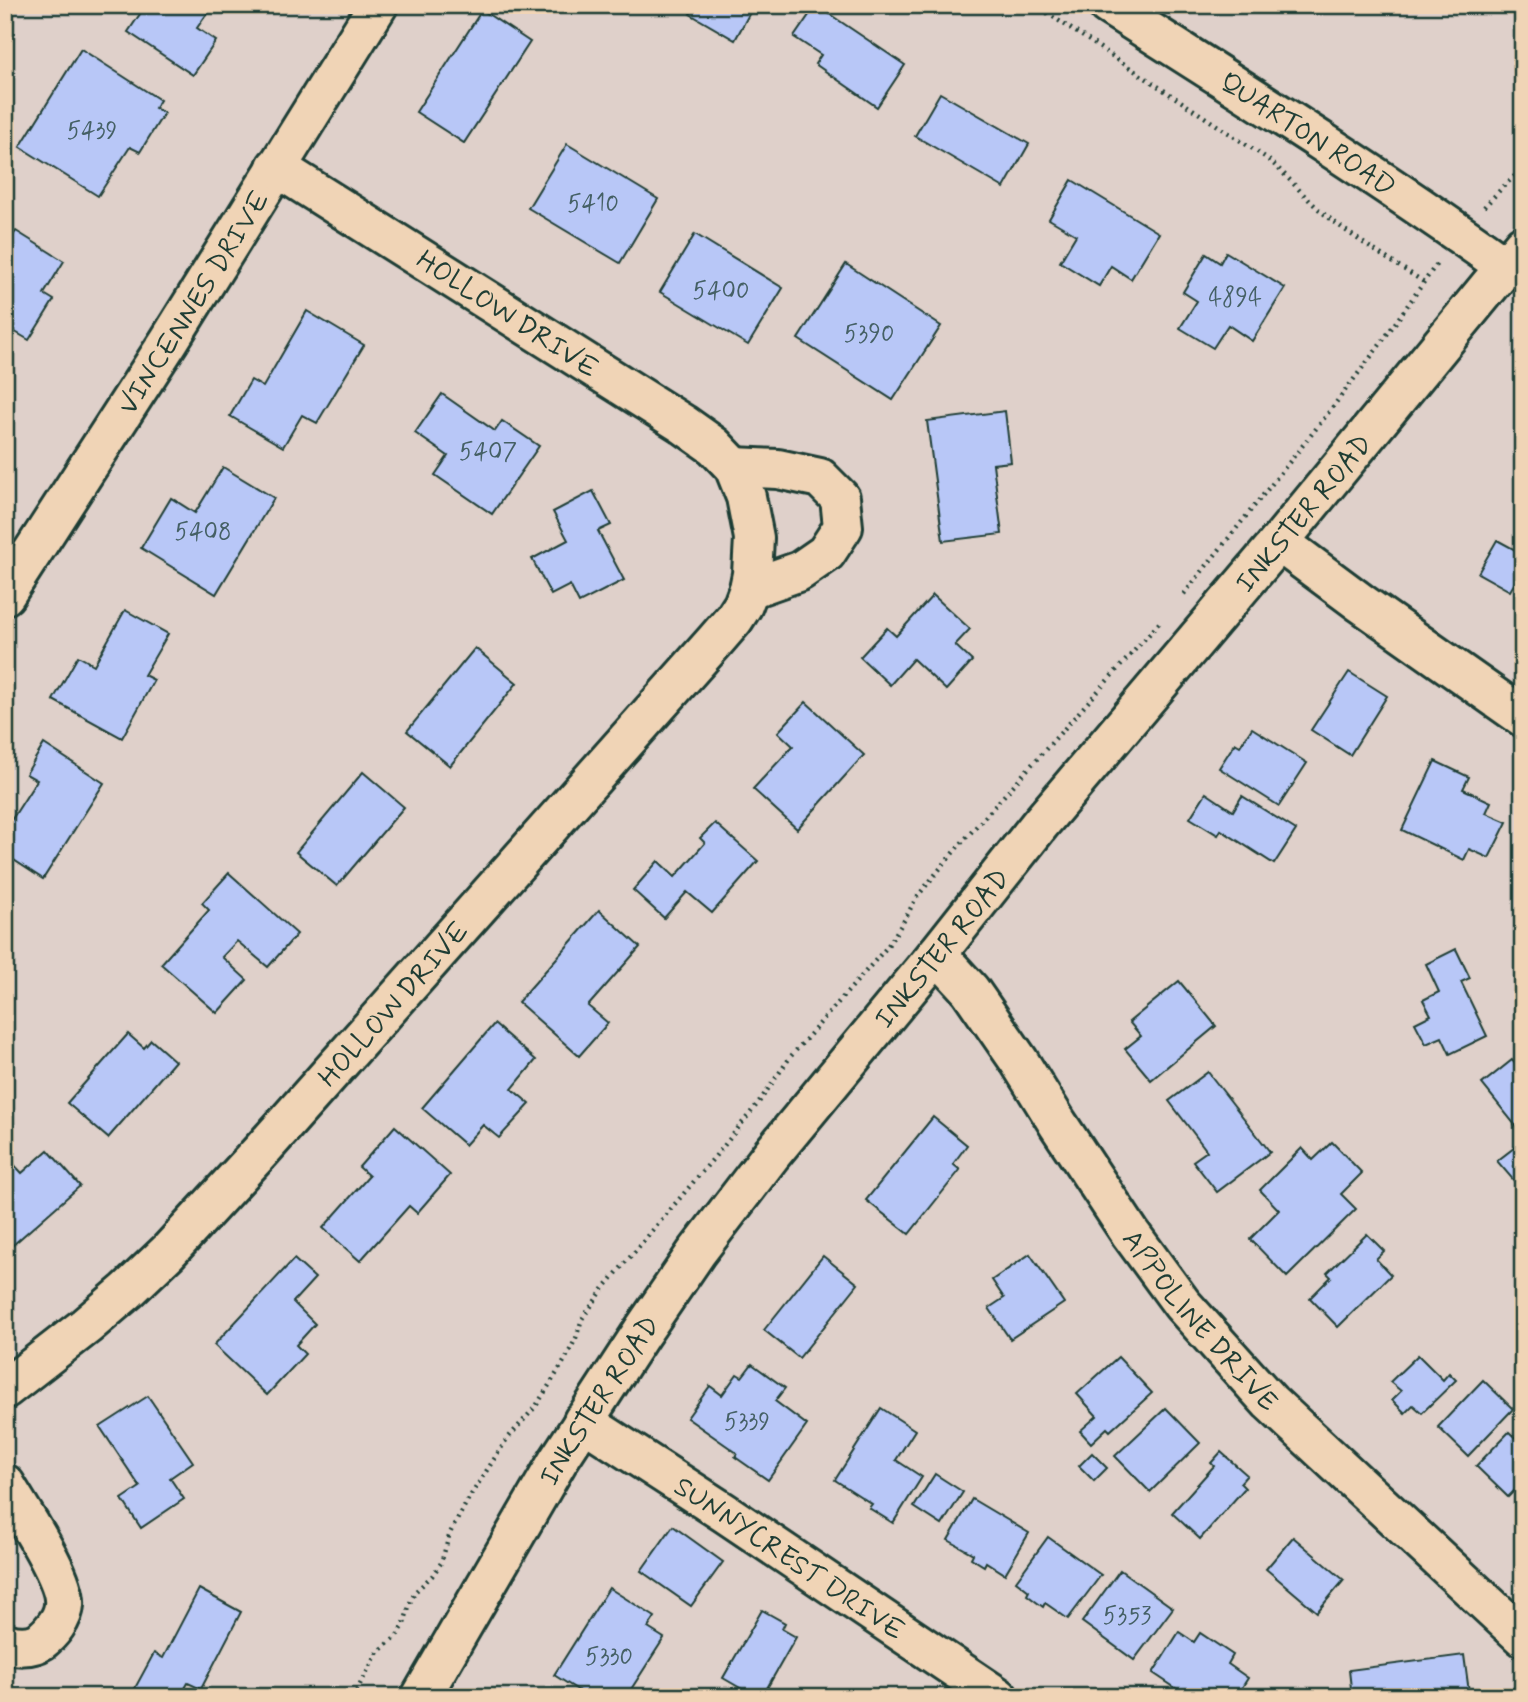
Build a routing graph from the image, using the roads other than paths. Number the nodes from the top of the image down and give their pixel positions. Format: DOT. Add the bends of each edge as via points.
graph roads {
  1 [pos="378,5"];
  2 [pos="1108,5"];
  3 [pos="276,167"];
  4 [pos="1514,255"];
  5 [pos="734,467"];
  6 [pos="1279,542"];
  7 [pos="749,589"];
  8 [pos="5,595"];
  9 [pos="1523,717"];
  10 [pos="937,954"];
  11 [pos="5,1389"];
  12 [pos="583,1421"];
  13 [pos="5,1484"];
  14 [pos="1523,1637"];
  15 [pos="5,1642"];
  16 [pos="422,1697"];
  17 [pos="998,1697"];
  1 -- 3 [label="street, VINCENNES DRIVE"];
  2 -- 4 [label="street, QUARTON ROAD" via="1461,235"];
  3 -- 5 [label="street, HOLLOW DRIVE" via="682,424"];
  3 -- 8 [label="street, VINCENNES DRIVE"];
  4 -- 6 [label="street, INKSTER ROAD"];
  5 -- 7 [label="street, HOLLOW DRIVE" via="754,538"];
  5 -- 7 [label="street" via="778,469 820,478 839,498 841,508 843,527 826,553 800,571"];
  6 -- 9 [label="street"];
  6 -- 10 [label="street, INKSTER ROAD" via="1040,824"];
  7 -- 11 [label="street, HOLLOW DRIVE" via="734,619 715,641 169,1252"];
  10 -- 12 [label="street, INKSTER ROAD" via="696,1253"];
  10 -- 14 [label="street, APPOLINE DRIVE" via="970,990 1182,1304 1270,1402"];
  12 -- 16 [label="street, INKSTER ROAD"];
  12 -- 17 [label="street, SUNNYCREST DRIVE"];
  13 -- 15 [label="street" via="59,1576 64,1605 55,1629 38,1643 12,1646"];
}
